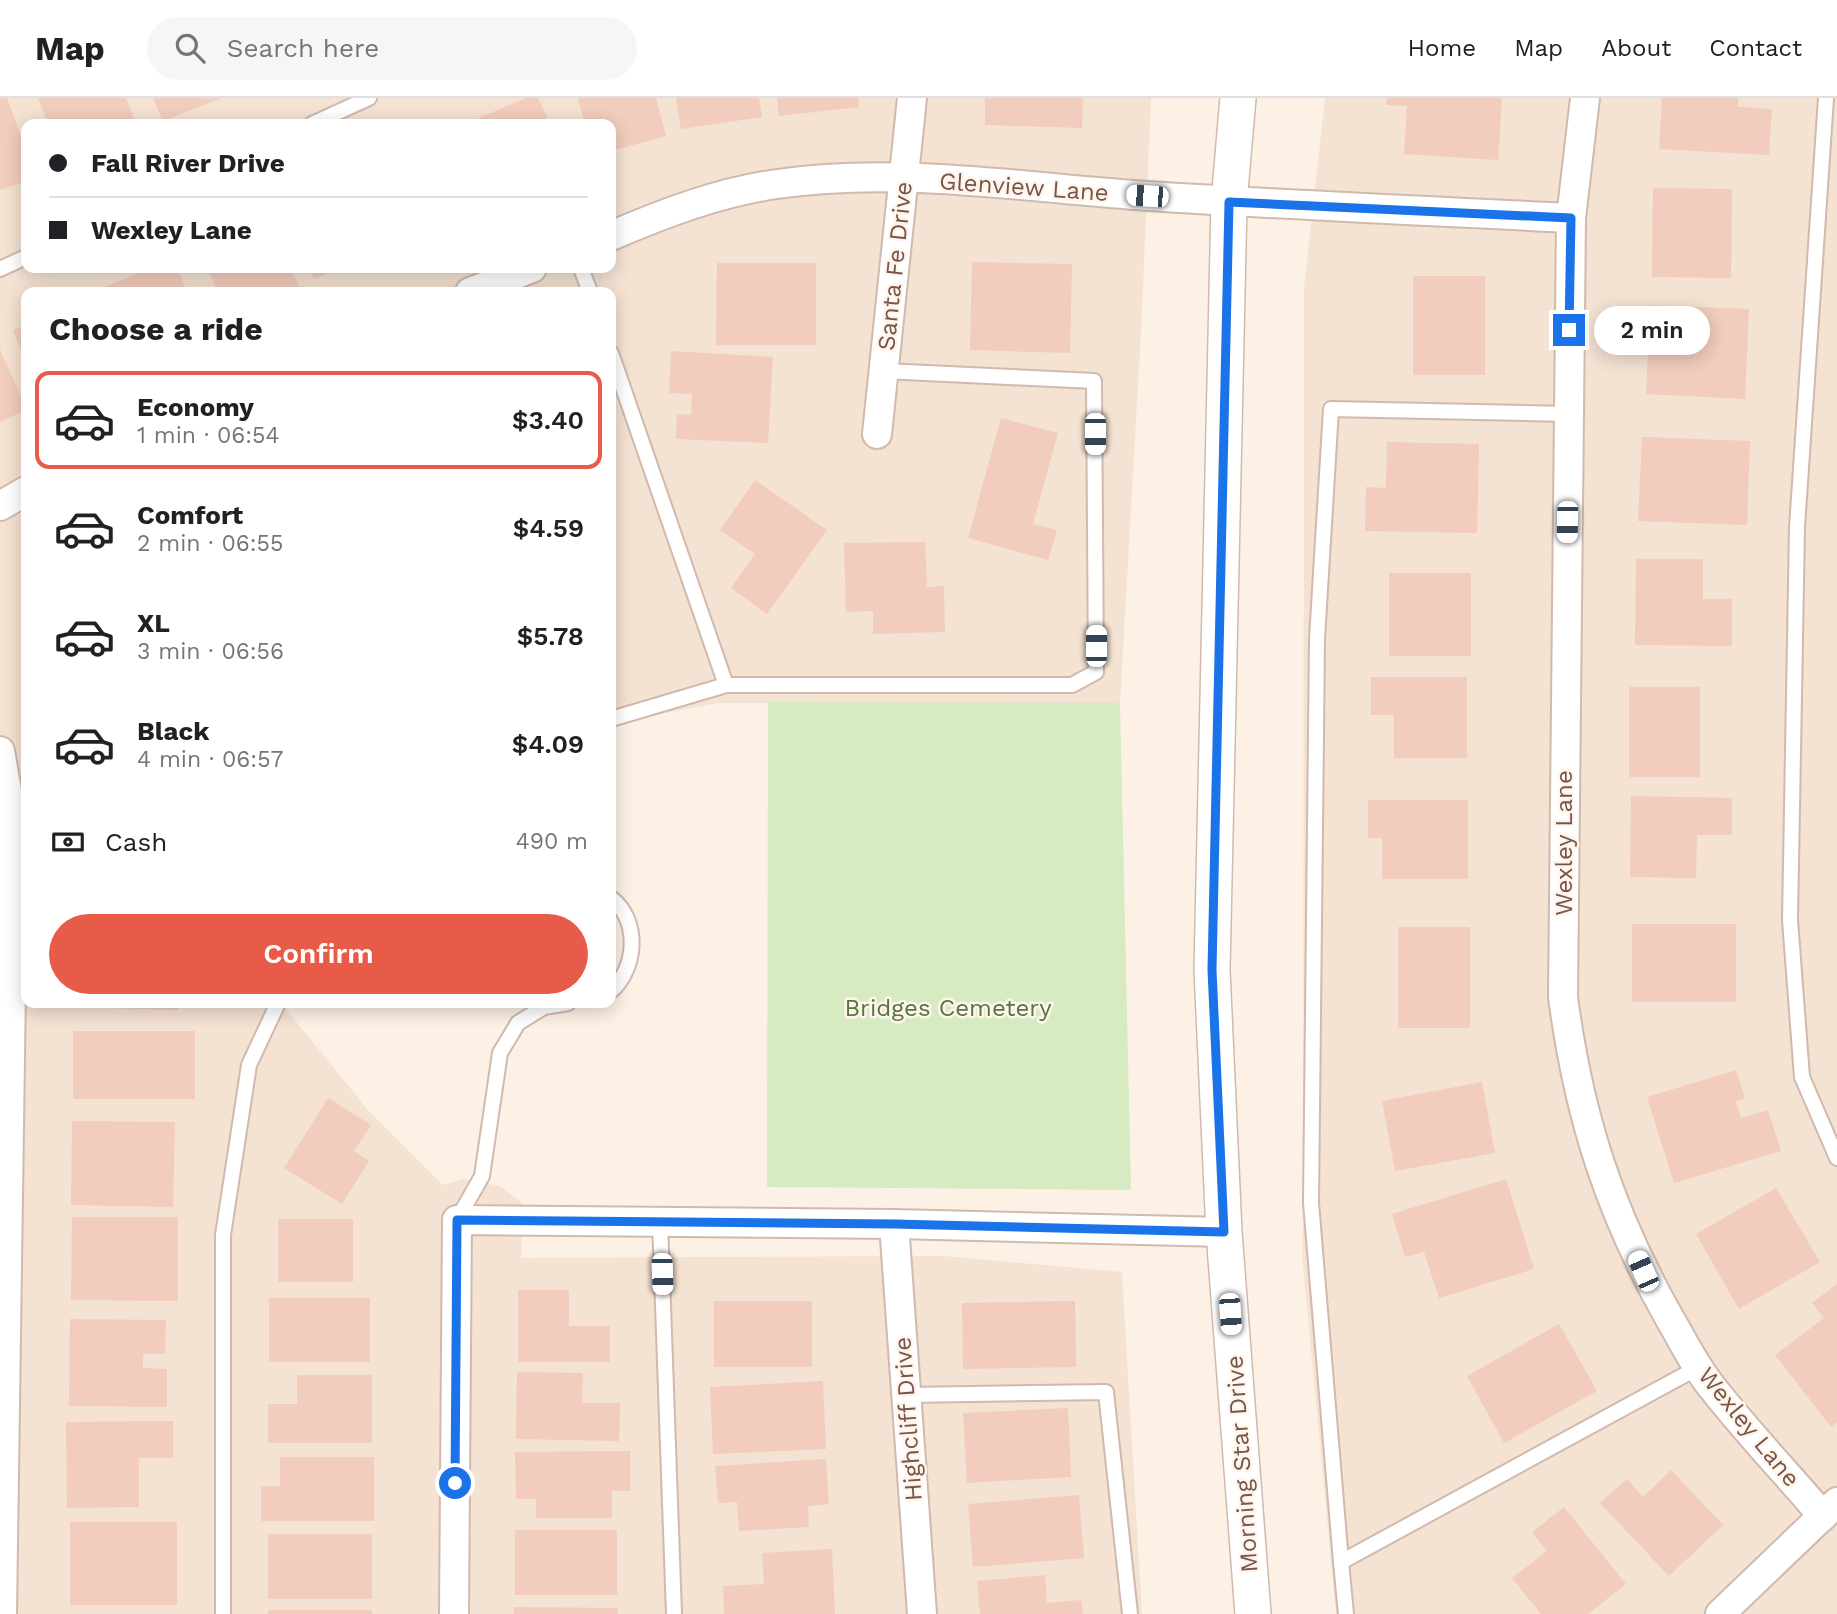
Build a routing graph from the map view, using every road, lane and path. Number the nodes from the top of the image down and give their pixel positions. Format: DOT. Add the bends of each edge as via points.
graph roads {
  1 [pos="369,98"];
  2 [pos="912,98"];
  3 [pos="1238,98"];
  4 [pos="1585,98"];
  5 [pos="1826,98"];
  6 [pos="323,119"];
  7 [pos="905,179"];
  8 [pos="1229,202"];
  9 [pos="1571,218"];
  10 [pos="616,234"];
  11 [pos="21,259"];
  12 [pos="0,269"];
  13 [pos="519,273"];
  14 [pos="483,287"];
  15 [pos="616,368"];
  16 [pos="884,371"];
  17 [pos="1568,414"];
  18 [pos="877,434"];
  19 [pos="21,494"];
  20 [pos="0,506"];
  21 [pos="726,685"];
  22 [pos="616,718"];
  23 [pos="1,757"];
  24 [pos="616,902"];
  25 [pos="616,985"];
  26 [pos="276,1008"];
  27 [pos="528,1009"];
  28 [pos="4,1043"];
  29 [pos="1837,1158"];
  30 [pos="457,1220"];
  31 [pos="660,1221"];
  32 [pos="894,1224"];
  33 [pos="1224,1232"];
  34 [pos="1699,1367"];
  35 [pos="906,1395"];
  36 [pos="1830,1509"];
  37 [pos="1341,1562"];
  38 [pos="2,1614"];
  39 [pos="223,1614"];
  40 [pos="454,1614"];
  41 [pos="674,1614"];
  42 [pos="922,1614"];
  43 [pos="1130,1614"];
  44 [pos="1253,1614"];
  45 [pos="1346,1614"];
  46 [pos="1720,1614"];
  1 -- 6 [label="lane"];
  2 -- 7 [label="street, Santa Fe Drive"];
  3 -- 8 [label="street, Morning Star Drive"];
  4 -- 9 [label="street, Wexley Lane"];
  5 -- 29 [label="lane" via="1797,527 1790,920 1802,1077"];
  7 -- 8 [label="street, Glenview Lane"];
  7 -- 10 [label="street, Glenview Lane" via="776,184 653,218"];
  7 -- 16 [label="street, Santa Fe Drive"];
  8 -- 9 [label="street, Glenview Lane"];
  8 -- 33 [label="street, Morning Star Drive" via="1212,970"];
  9 -- 17 [label="street, Wexley Lane"];
  11 -- 12 [label="lane"];
  13 -- 14 [label="street"];
  15 -- 21 [label="lane"];
  16 -- 18 [label="street, Santa Fe Drive"];
  16 -- 21 [label="lane" via="1094,381 1096,672 1072,685"];
  17 -- 34 [label="street, Wexley Lane" via="1563,998 1579,1098 1609,1193 1643,1271"];
  17 -- 37 [label="lane" via="1331,409 1317,639 1311,1203"];
  19 -- 20 [label="street"];
  21 -- 22 [label="lane"];
  23 -- 28 [label="street" via="9,802 12,918"];
  24 -- 25 [label="lane" via="633,931 628,967"];
  26 -- 39 [label="lane" via="249,1065 223,1235"];
  27 -- 30 [label="lane" via="500,1053 482,1176"];
  28 -- 38 [label="street"];
  30 -- 31 [label="street"];
  30 -- 40 [label="street"];
  31 -- 32 [label="street"];
  31 -- 41 [label="lane"];
  32 -- 33 [label="street"];
  32 -- 35 [label="street, Highcliff Drive"];
  33 -- 44 [label="street, Morning Star Drive"];
  34 -- 36 [label="street, Wexley Lane" via="1713,1390"];
  34 -- 37 [label="lane"];
  35 -- 42 [label="street, Highcliff Drive"];
  35 -- 43 [label="lane" via="1106,1392"];
  36 -- 46 [label="street"];
  37 -- 45 [label="lane"];
}
